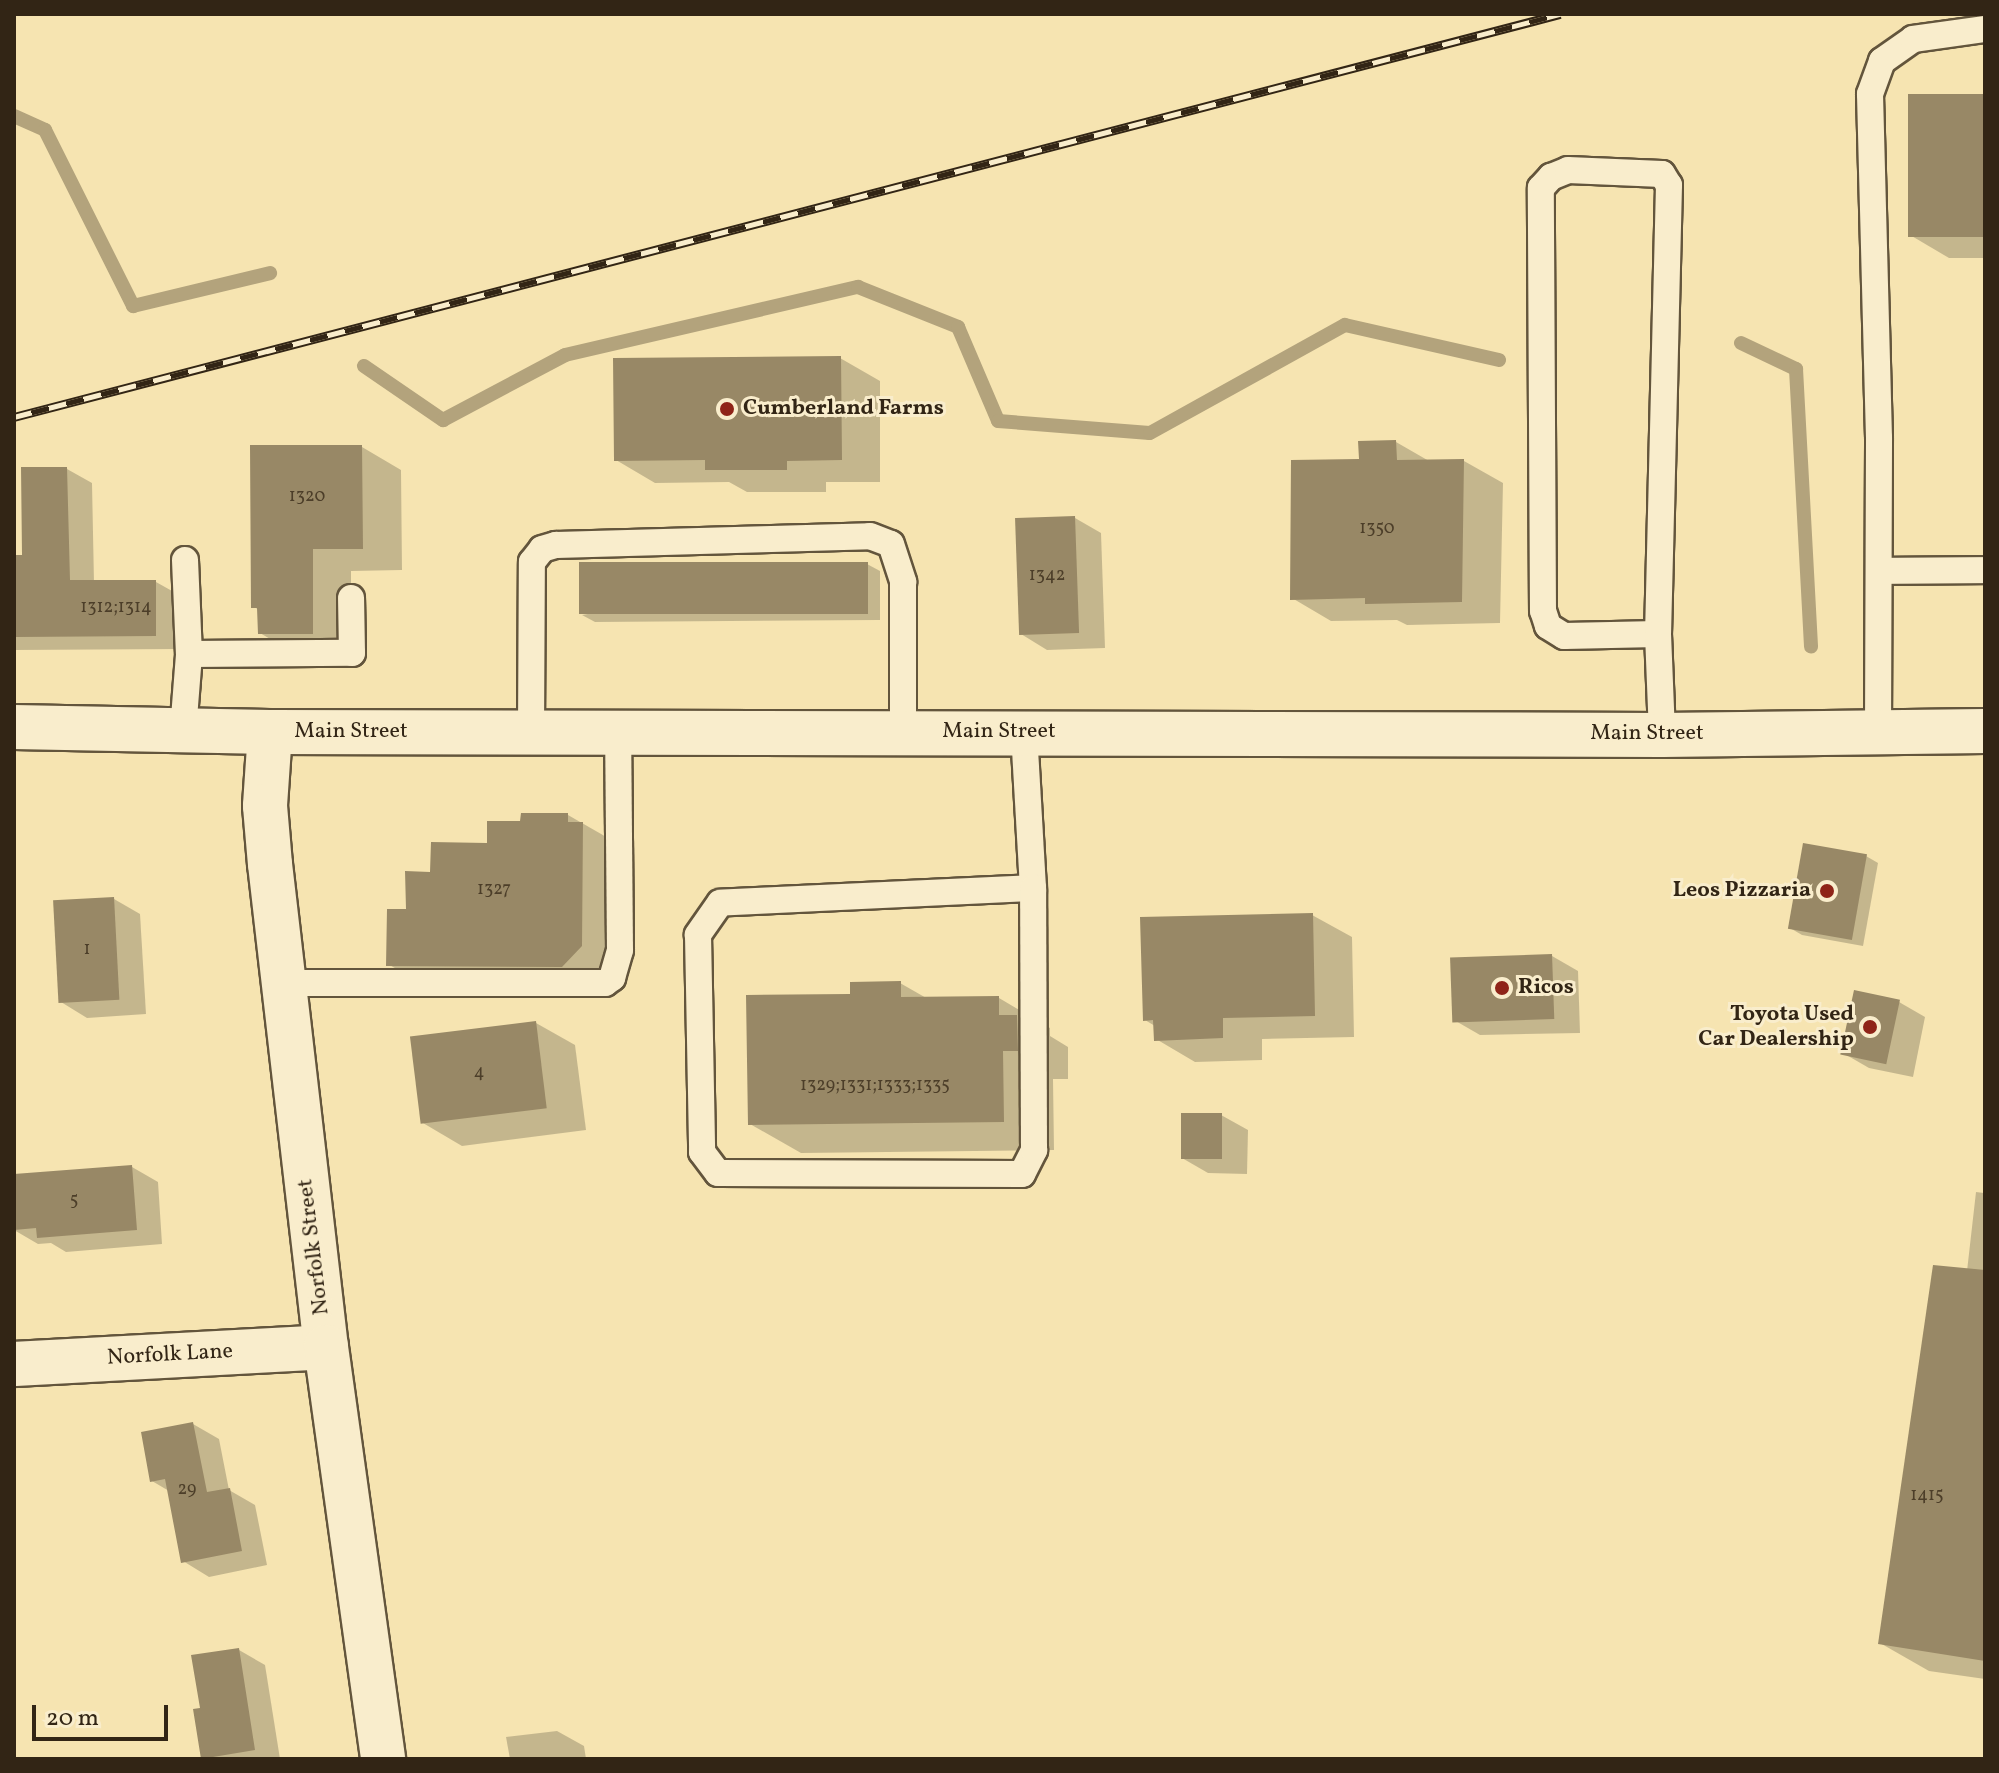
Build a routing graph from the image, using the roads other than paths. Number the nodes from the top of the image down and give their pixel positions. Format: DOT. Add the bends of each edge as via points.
graph roads {
  1 [pos="1985,29"];
  2 [pos="185,560"];
  3 [pos="1985,570"];
  4 [pos="1880,571"];
  5 [pos="351,598"];
  6 [pos="1658,634"];
  7 [pos="189,654"];
  8 [pos="14,727"];
  9 [pos="183,731"];
  10 [pos="618,731"];
  11 [pos="903,731"];
  12 [pos="1985,731"];
  13 [pos="270,732"];
  14 [pos="531,732"];
  15 [pos="1024,732"];
  16 [pos="1878,732"];
  17 [pos="1662,735"];
  18 [pos="1033,888"];
  19 [pos="284,983"];
  20 [pos="326,1347"];
  21 [pos="14,1364"];
  22 [pos="383,1759"];
  1 -- 4 [label="lane" via="1913,39 1882,61 1870,94"];
  2 -- 7 [label="lane"];
  3 -- 4 [label="lane"];
  4 -- 16 [label="lane"];
  5 -- 7 [label="lane" via="352,653"];
  6 -- 6 [label="lane" via="1669,185 1662,174 1568,170 1541,188 1543,611 1548,626 1564,636"];
  6 -- 17 [label="lane"];
  7 -- 9 [label="lane"];
  8 -- 9 [label="main road, Main Street"];
  9 -- 13 [label="main road, Main Street"];
  10 -- 11 [label="main road, Main Street"];
  10 -- 14 [label="main road, Main Street"];
  10 -- 19 [label="lane" via="620,950 612,978 605,983"];
  11 -- 14 [label="lane" via="903,582 891,544 870,536 542,549 532,562"];
  11 -- 15 [label="main road, Main Street"];
  12 -- 16 [label="main road, Main Street"];
  13 -- 14 [label="main road, Main Street"];
  13 -- 19 [label="main road, Norfolk Street" via="265,806"];
  15 -- 17 [label="main road, Main Street"];
  15 -- 18 [label="lane"];
  16 -- 17 [label="main road, Main Street"];
  18 -- 18 [label="lane" via="720,903 698,935 702,1152 718,1173 1022,1174 1034,1150"];
  19 -- 20 [label="main road, Norfolk Street"];
  20 -- 21 [label="main road, Norfolk Lane"];
  20 -- 22 [label="main road, Norfolk Street"];
}
